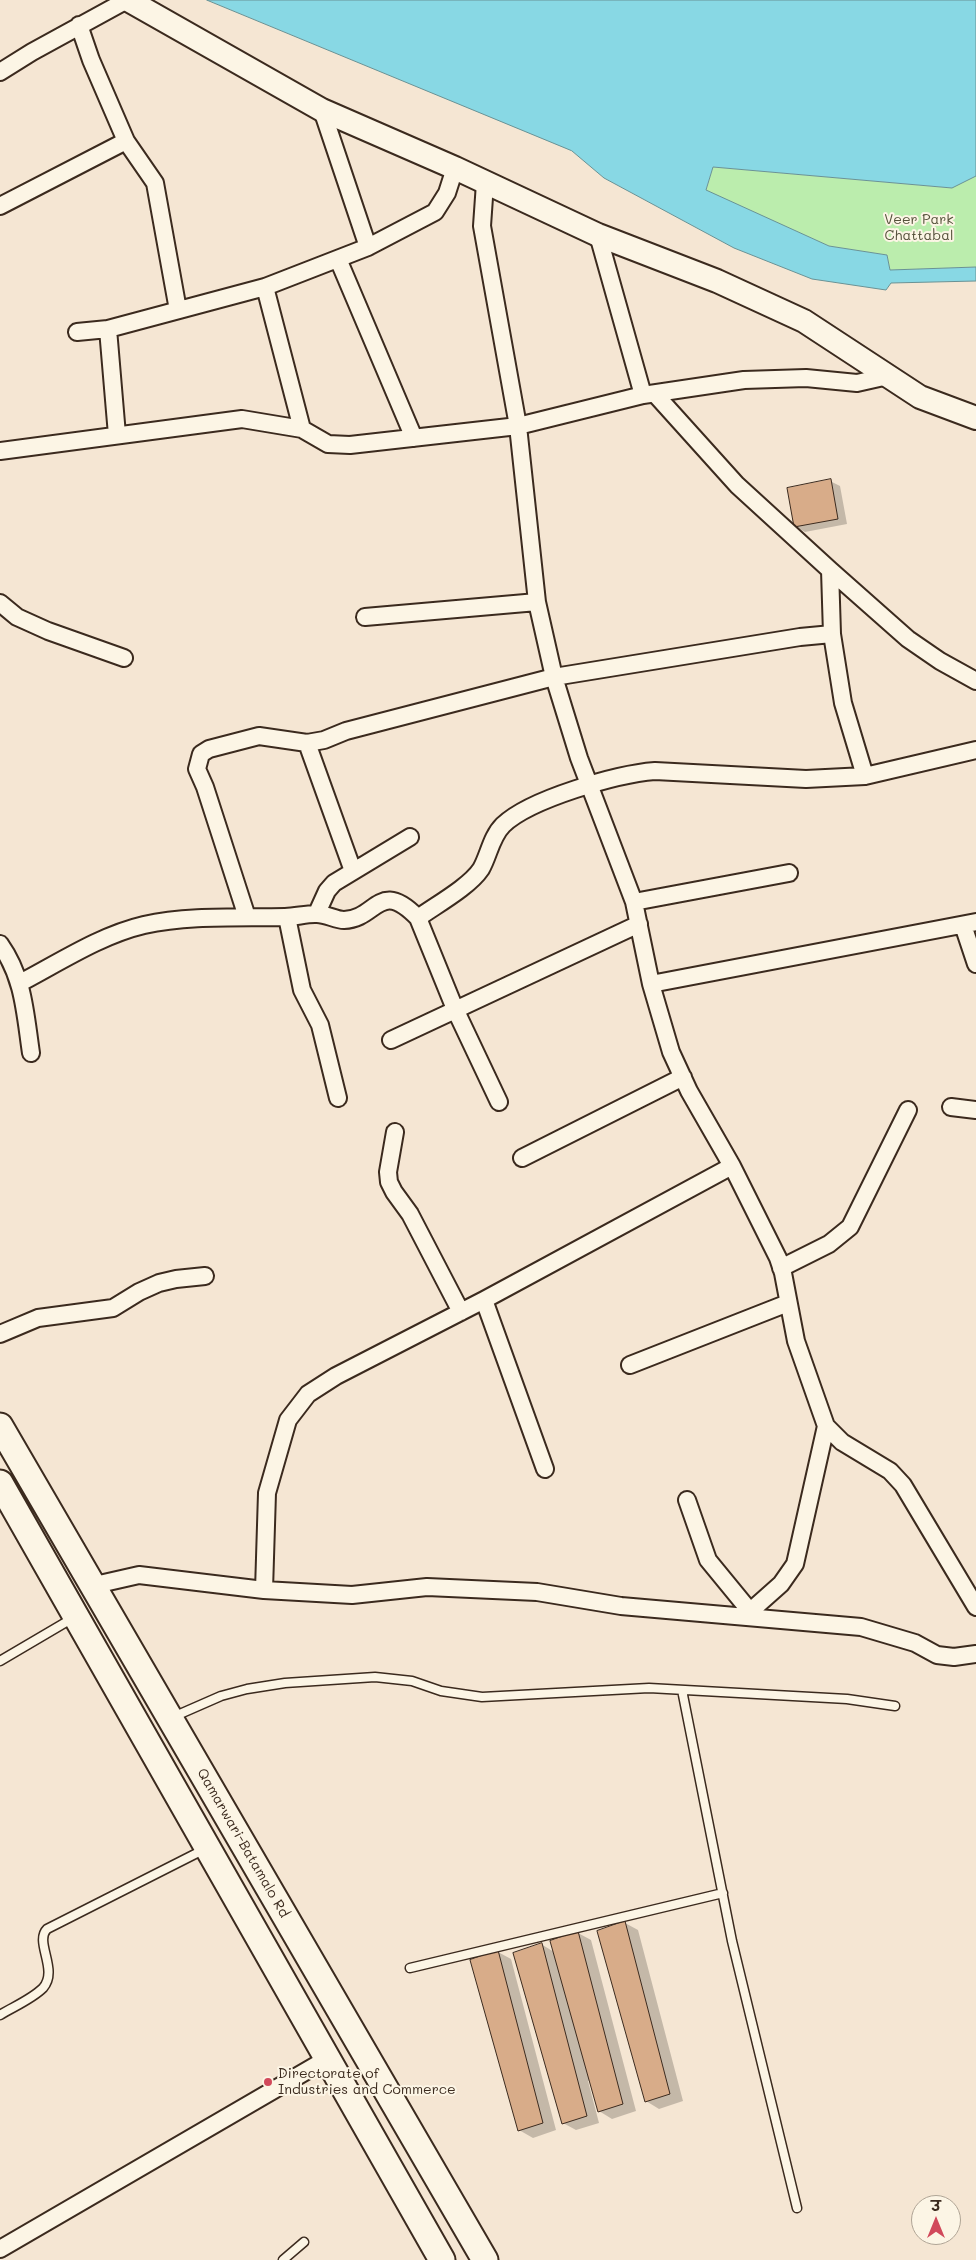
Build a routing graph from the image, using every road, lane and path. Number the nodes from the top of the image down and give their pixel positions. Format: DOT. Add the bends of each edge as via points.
graph roads {
  1 [pos="127,0"];
  2 [pos="79,25"];
  3 [pos="0,72"];
  4 [pos="322,110"];
  5 [pos="126,141"];
  6 [pos="455,168"];
  7 [pos="485,183"];
  8 [pos="0,206"];
  9 [pos="598,235"];
  10 [pos="368,247"];
  11 [pos="338,259"];
  12 [pos="265,287"];
  13 [pos="178,310"];
  14 [pos="108,329"];
  15 [pos="77,332"];
  16 [pos="888,376"];
  17 [pos="649,395"];
  18 [pos="976,418"];
  19 [pos="518,426"];
  20 [pos="302,429"];
  21 [pos="117,435"];
  22 [pos="414,438"];
  23 [pos="0,451"];
  24 [pos="830,570"];
  25 [pos="538,602"];
  26 [pos="0,603"];
  27 [pos="365,616"];
  28 [pos="832,634"];
  29 [pos="124,658"];
  30 [pos="554,676"];
  31 [pos="976,681"];
  32 [pos="307,743"];
  33 [pos="976,750"];
  34 [pos="865,776"];
  35 [pos="590,784"];
  36 [pos="410,837"];
  37 [pos="353,871"];
  38 [pos="789,873"];
  39 [pos="634,902"];
  40 [pos="317,914"];
  41 [pos="247,917"];
  42 [pos="287,917"];
  43 [pos="418,918"];
  44 [pos="969,923"];
  45 [pos="639,924"];
  46 [pos="0,944"];
  47 [pos="976,964"];
  48 [pos="20,983"];
  49 [pos="651,984"];
  50 [pos="455,1009"];
  51 [pos="391,1040"];
  52 [pos="31,1053"];
  53 [pos="683,1077"];
  54 [pos="338,1098"];
  55 [pos="499,1102"];
  56 [pos="951,1107"];
  57 [pos="908,1110"];
  58 [pos="976,1110"];
  59 [pos="395,1132"];
  60 [pos="522,1158"];
  61 [pos="732,1166"];
  62 [pos="782,1268"];
  63 [pos="205,1276"];
  64 [pos="484,1300"];
  65 [pos="788,1303"];
  66 [pos="461,1312"];
  67 [pos="0,1334"];
  68 [pos="630,1365"];
  69 [pos="0,1426"];
  70 [pos="826,1426"];
  71 [pos="545,1469"];
  72 [pos="0,1482"];
  73 [pos="687,1500"];
  74 [pos="94,1585"];
  75 [pos="264,1590"];
  76 [pos="976,1607"];
  77 [pos="747,1613"];
  78 [pos="75,1617"];
  79 [pos="976,1654"];
  80 [pos="0,1661"];
  81 [pos="682,1690"];
  82 [pos="895,1706"];
  83 [pos="171,1717"];
  84 [pos="207,1848"];
  85 [pos="722,1894"];
  86 [pos="410,1968"];
  87 [pos="0,2015"];
  88 [pos="366,2054"];
  89 [pos="327,2059"];
  90 [pos="797,2208"];
  91 [pos="304,2242"];
  92 [pos="0,2249"];
  93 [pos="283,2260"];
  94 [pos="442,2260"];
  95 [pos="485,2260"];
  1 -- 2 [label="street"];
  1 -- 4 [label="street"];
  2 -- 3 [label="street"];
  2 -- 5 [label="street"];
  4 -- 6 [label="street"];
  4 -- 10 [label="street"];
  5 -- 8 [label="street"];
  5 -- 13 [label="street" via="134,156 149,172 158,193"];
  6 -- 7 [label="street"];
  6 -- 10 [label="street" via="447,193 435,212"];
  7 -- 9 [label="street"];
  7 -- 19 [label="street" via="482,226"];
  9 -- 16 [label="street" via="717,281 804,321"];
  9 -- 17 [label="street"];
  10 -- 11 [label="street"];
  11 -- 12 [label="street"];
  11 -- 22 [label="street"];
  12 -- 13 [label="street"];
  12 -- 20 [label="street"];
  13 -- 14 [label="street"];
  14 -- 15 [label="street"];
  14 -- 21 [label="street"];
  16 -- 17 [label="street" via="857,383 806,378 744,380"];
  16 -- 18 [label="street" via="920,397"];
  17 -- 19 [label="street"];
  17 -- 24 [label="street" via="737,485"];
  19 -- 22 [label="street"];
  19 -- 25 [label="street"];
  20 -- 21 [label="street" via="242,419"];
  20 -- 22 [label="street" via="328,444"];
  21 -- 23 [label="street"];
  24 -- 28 [label="street"];
  24 -- 31 [label="street" via="908,639"];
  25 -- 27 [label="street"];
  25 -- 30 [label="street"];
  26 -- 29 [label="street" via="16,616 48,631"];
  28 -- 30 [label="street"];
  28 -- 34 [label="street" via="843,703"];
  30 -- 32 [label="street"];
  30 -- 35 [label="street"];
  32 -- 37 [label="street"];
  32 -- 41 [label="street" via="259,736 200,754 198,769"];
  33 -- 34 [label="street"];
  34 -- 35 [label="street" via="806,779 655,771 631,773"];
  35 -- 39 [label="street"];
  35 -- 43 [label="street" via="516,814 502,826 481,869 469,882"];
  36 -- 37 [label="street"];
  37 -- 40 [label="street" via="328,891"];
  38 -- 39 [label="street"];
  39 -- 45 [label="street"];
  40 -- 42 [label="street"];
  40 -- 43 [label="street" via="348,920 388,900 407,907"];
  41 -- 42 [label="street"];
  41 -- 48 [label="street" via="144,925 113,935"];
  42 -- 54 [label="street" via="302,990 320,1026"];
  43 -- 50 [label="street"];
  44 -- 47 [label="street"];
  44 -- 49 [label="street"];
  45 -- 49 [label="street"];
  45 -- 50 [label="street"];
  46 -- 48 [label="street" via="11,959"];
  48 -- 52 [label="street"];
  49 -- 53 [label="street" via="671,1052"];
  50 -- 51 [label="street"];
  50 -- 55 [label="street"];
  53 -- 60 [label="street"];
  53 -- 61 [label="street"];
  56 -- 58 [label="street"];
  57 -- 62 [label="street" via="850,1228 829,1244"];
  59 -- 66 [label="street" via="388,1172 390,1182"];
  61 -- 62 [label="street"];
  61 -- 64 [label="street"];
  62 -- 65 [label="street"];
  63 -- 67 [label="street" via="159,1284 138,1292 113,1308 38,1318"];
  64 -- 66 [label="street"];
  64 -- 71 [label="street"];
  65 -- 68 [label="street"];
  65 -- 70 [label="street" via="796,1341"];
  66 -- 75 [label="street" via="336,1376 308,1394 288,1420 268,1493"];
  69 -- 74 [label="main road, Qamarwari-Batamalo Rd"];
  70 -- 76 [label="street" via="842,1442 890,1471 904,1485"];
  70 -- 77 [label="street" via="795,1564 781,1584"];
  72 -- 78 [label="main road"];
  73 -- 77 [label="street" via="708,1560"];
  74 -- 75 [label="street" via="138,1575"];
  74 -- 83 [label="main road, Qamarwari-Batamalo Rd"];
  75 -- 77 [label="street" via="352,1595 427,1587 528,1592 621,1606"];
  77 -- 79 [label="street" via="862,1627 915,1643 937,1655"];
  78 -- 80 [label="lane"];
  78 -- 84 [label="main road"];
  81 -- 82 [label="lane" via="847,1699"];
  81 -- 83 [label="lane" via="649,1688 482,1697 442,1692 412,1681 375,1677 247,1689"];
  81 -- 85 [label="lane"];
  83 -- 88 [label="main road, Qamarwari-Batamalo Rd"];
  84 -- 87 [label="lane" via="47,1929 43,1936 49,1970 43,1988"];
  84 -- 89 [label="main road"];
  85 -- 86 [label="lane"];
  85 -- 90 [label="lane"];
  88 -- 89 [label="main road"];
  88 -- 95 [label="main road, Qamarwari-Batamalo Rd"];
  89 -- 92 [label="street"];
  89 -- 94 [label="main road"];
  91 -- 93 [label="lane"];
}
